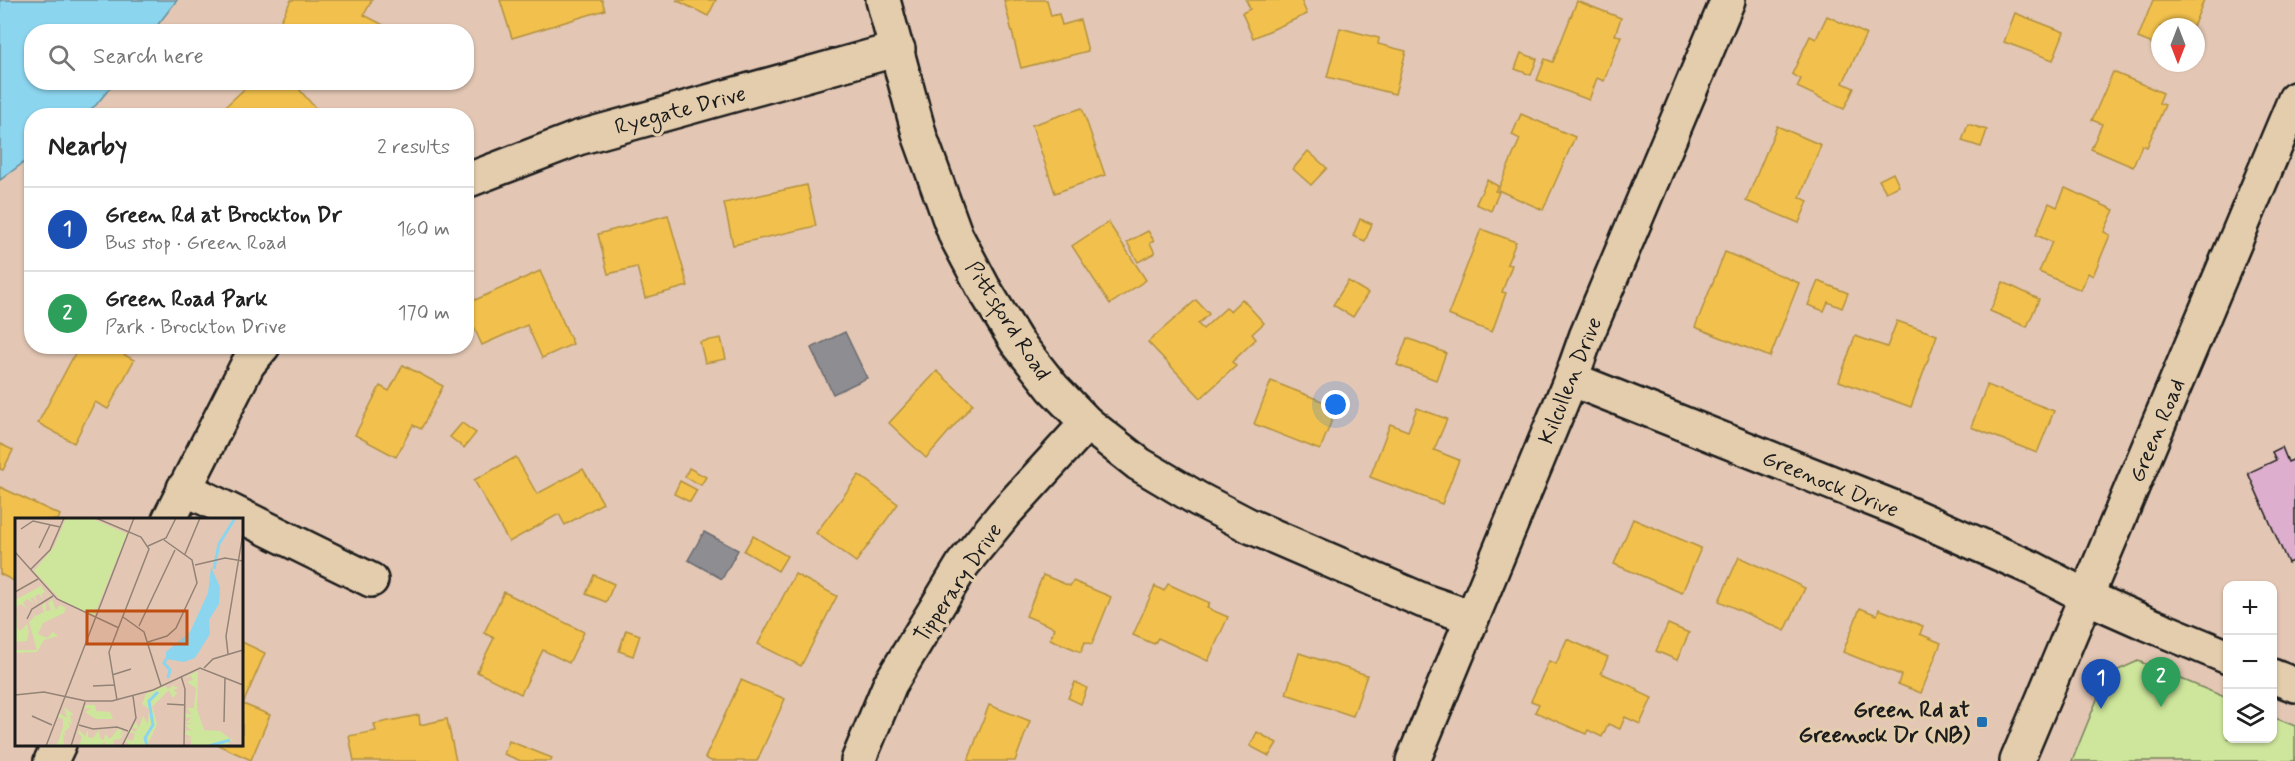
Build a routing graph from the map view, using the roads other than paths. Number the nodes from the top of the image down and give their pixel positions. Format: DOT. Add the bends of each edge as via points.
graph roads {
  1 [pos="883,0"];
  2 [pos="1728,0"];
  3 [pos="898,49"];
  4 [pos="2295,99"];
  5 [pos="474,178"];
  6 [pos="256,354"];
  7 [pos="1571,379"];
  8 [pos="1087,423"];
  9 [pos="184,488"];
  10 [pos="169,518"];
  11 [pos="371,580"];
  12 [pos="2087,597"];
  13 [pos="1471,617"];
  14 [pos="2223,655"];
  15 [pos="2277,678"];
  16 [pos="2295,685"];
  17 [pos="59,746"];
  18 [pos="51,761"];
  19 [pos="858,761"];
  20 [pos="1413,761"];
  21 [pos="2017,761"];
  1 -- 3 [label="street, Pittsford Road"];
  2 -- 7 [label="street, Kilcullen Drive"];
  3 -- 5 [label="street, Ryegate Drive" via="578,138"];
  3 -- 8 [label="street, Pittsford Road" via="920,137 956,236 1016,341"];
  4 -- 12 [label="street, Green Road"];
  6 -- 9 [label="street"];
  7 -- 12 [label="street, Greenock Drive" via="1900,510 2034,569"];
  7 -- 13 [label="street, Kilcullen Drive"];
  8 -- 13 [label="street, Pittsford Road" via="1139,464 1250,526 1424,601"];
  8 -- 19 [label="street, Tipperary Drive" via="963,564 890,684"];
  9 -- 10 [label="street"];
  9 -- 11 [label="street"];
  12 -- 14 [label="street, Greenock Drive"];
  12 -- 21 [label="street, Green Road"];
  13 -- 20 [label="street, Kilcullen Drive"];
  15 -- 16 [label="street"];
  17 -- 18 [label="street"];
}
